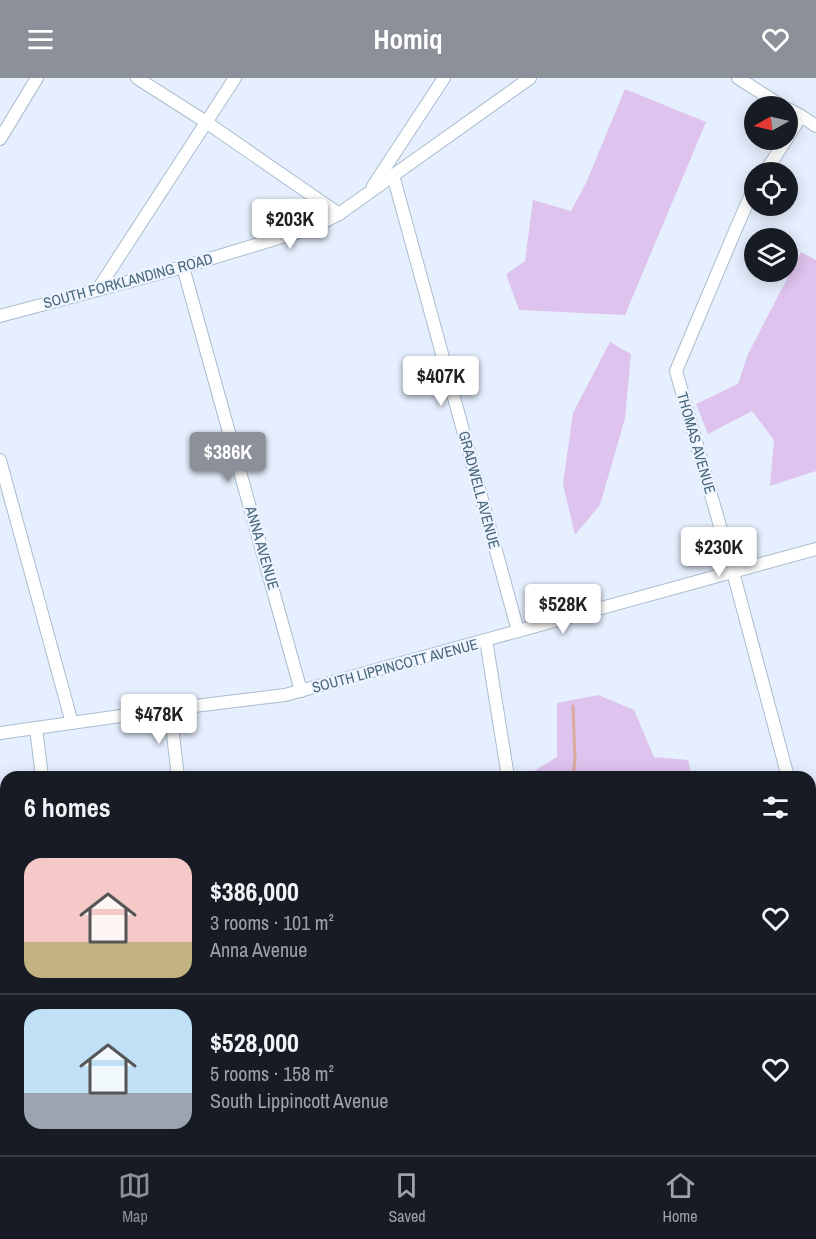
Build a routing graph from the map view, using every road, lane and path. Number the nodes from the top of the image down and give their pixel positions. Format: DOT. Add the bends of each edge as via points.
graph roads {
  1 [pos="37,78"];
  2 [pos="137,78"];
  3 [pos="235,78"];
  4 [pos="444,78"];
  5 [pos="530,78"];
  6 [pos="738,78"];
  7 [pos="766,96"];
  8 [pos="798,114"];
  9 [pos="801,116"];
  10 [pos="798,121"];
  11 [pos="206,122"];
  12 [pos="816,126"];
  13 [pos="0,139"];
  14 [pos="393,175"];
  15 [pos="370,192"];
  16 [pos="744,211"];
  17 [pos="339,214"];
  18 [pos="183,267"];
  19 [pos="98,289"];
  20 [pos="0,316"];
  21 [pos="1,465"];
  22 [pos="816,549"];
  23 [pos="733,572"];
  24 [pos="518,631"];
  25 [pos="486,640"];
  26 [pos="301,691"];
  27 [pos="170,709"];
  28 [pos="72,723"];
  29 [pos="36,728"];
  30 [pos="0,733"];
  31 [pos="41,771"];
  32 [pos="177,771"];
  33 [pos="507,771"];
  34 [pos="786,771"];
  1 -- 13 [label="street"];
  2 -- 11 [label="street"];
  3 -- 11 [label="street"];
  4 -- 15 [label="street"];
  5 -- 14 [label="street, SOUTH FORKLANDING ROAD"];
  6 -- 7 [label="street"];
  8 -- 9 [label="street"];
  9 -- 10 [label="street"];
  9 -- 12 [label="street"];
  11 -- 17 [label="street"];
  11 -- 19 [label="street"];
  14 -- 15 [label="street, SOUTH FORKLANDING ROAD"];
  14 -- 24 [label="street, GRADWELL AVENUE"];
  15 -- 17 [label="street, SOUTH FORKLANDING ROAD"];
  16 -- 23 [label="street, THOMAS AVENUE" via="676,371"];
  17 -- 18 [label="street, SOUTH FORKLANDING ROAD" via="305,230"];
  18 -- 19 [label="street, SOUTH FORKLANDING ROAD"];
  18 -- 26 [label="street, ANNA AVENUE"];
  19 -- 20 [label="street, SOUTH FORKLANDING ROAD"];
  21 -- 28 [label="street"];
  22 -- 23 [label="street, SOUTH LIPPINCOTT AVENUE"];
  23 -- 24 [label="street, SOUTH LIPPINCOTT AVENUE"];
  23 -- 34 [label="street, THOMAS AVENUE"];
  24 -- 25 [label="street, SOUTH LIPPINCOTT AVENUE"];
  25 -- 26 [label="street, SOUTH LIPPINCOTT AVENUE"];
  25 -- 33 [label="street"];
  26 -- 27 [label="street, SOUTH LIPPINCOTT AVENUE"];
  27 -- 28 [label="street, SOUTH LIPPINCOTT AVENUE"];
  27 -- 32 [label="street"];
  28 -- 29 [label="street, SOUTH LIPPINCOTT AVENUE"];
  29 -- 30 [label="street, SOUTH LIPPINCOTT AVENUE"];
  29 -- 31 [label="street"];
}
